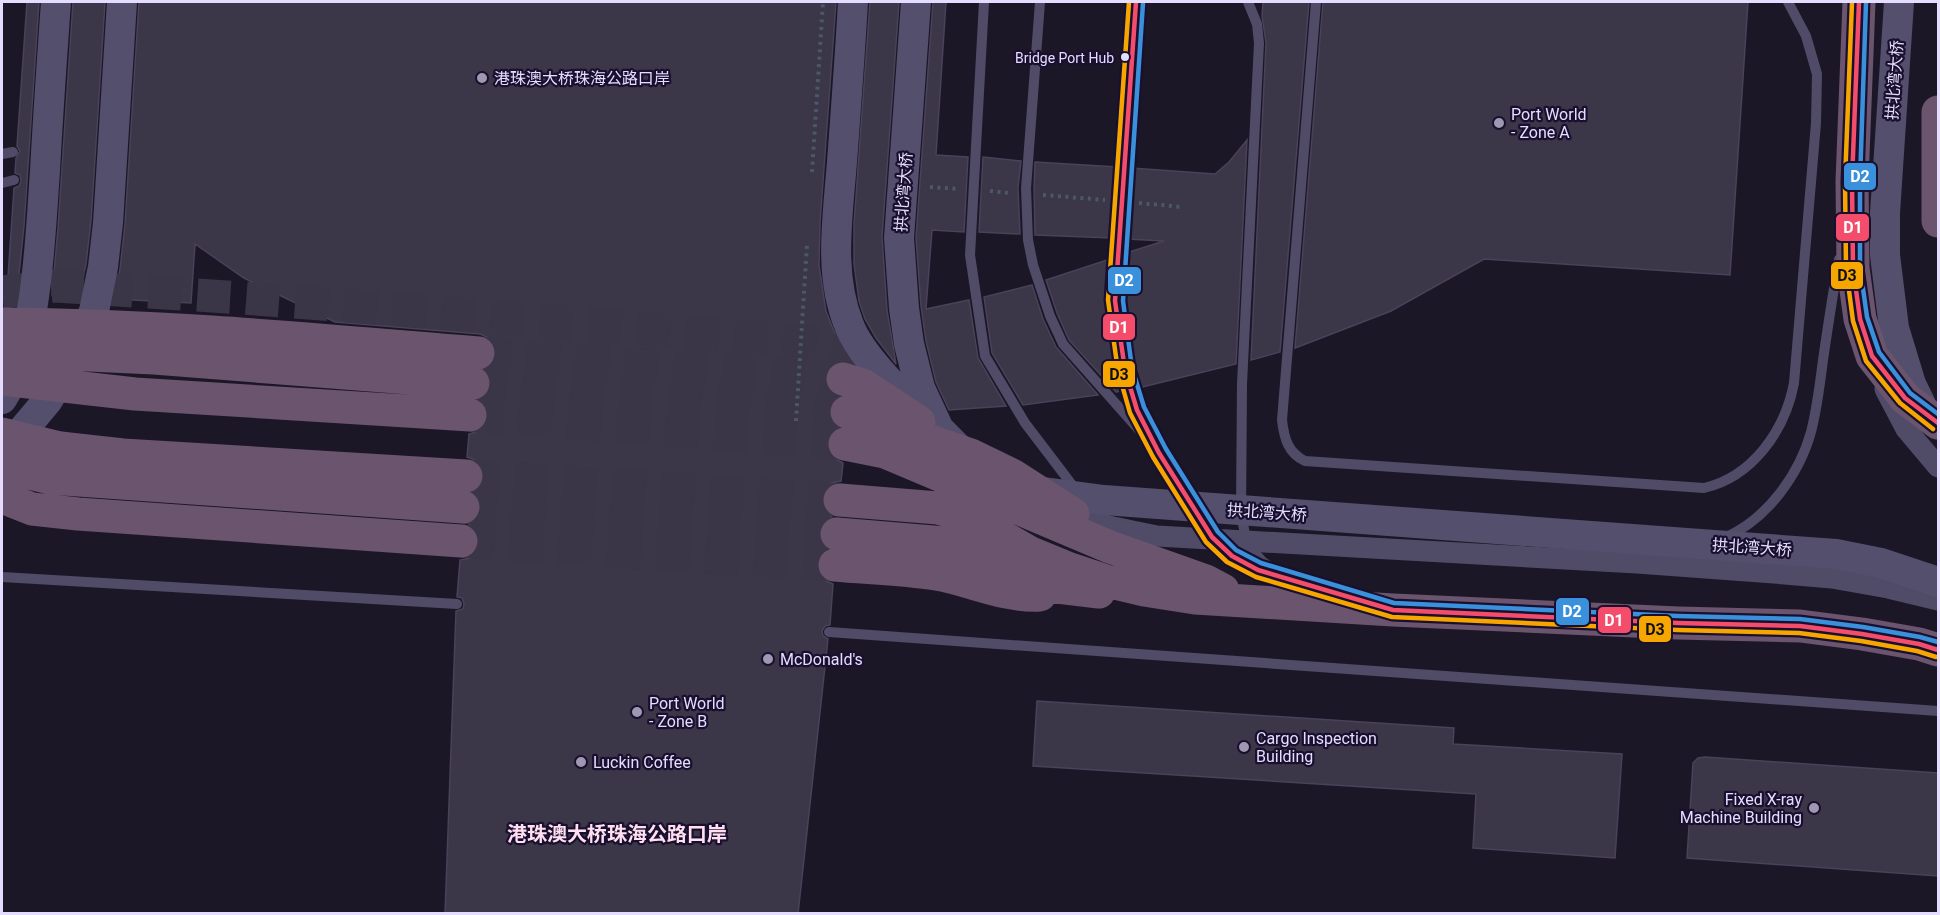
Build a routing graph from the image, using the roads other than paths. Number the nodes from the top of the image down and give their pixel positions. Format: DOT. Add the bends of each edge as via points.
graph roads {
  1 [pos="56,2"];
  2 [pos="122,2"];
  3 [pos="853,2"];
  4 [pos="916,2"];
  5 [pos="984,2"];
  6 [pos="1040,2"];
  7 [pos="1136,2"];
  8 [pos="1248,2"];
  9 [pos="1316,2"];
  10 [pos="1788,2"];
  11 [pos="1860,2"];
  12 [pos="1899,2"];
  13 [pos="1938,112"];
  14 [pos="13,152"];
  15 [pos="2,153"];
  16 [pos="14,180"];
  17 [pos="1852,181"];
  18 [pos="2,183"];
  19 [pos="1938,221"];
  20 [pos="2,324"];
  21 [pos="2,351"];
  22 [pos="1872,356"];
  23 [pos="2,379"];
  24 [pos="843,379"];
  25 [pos="2,399"];
  26 [pos="847,411"];
  27 [pos="470,415"];
  28 [pos="1938,423"];
  29 [pos="939,429"];
  30 [pos="2,435"];
  31 [pos="1938,436"];
  32 [pos="844,444"];
  33 [pos="2,447"];
  34 [pos="1159,453"];
  35 [pos="971,455"];
  36 [pos="2,463"];
  37 [pos="1938,467"];
  38 [pos="1008,485"];
  39 [pos="2,497"];
  40 [pos="840,500"];
  41 [pos="1108,534"];
  42 [pos="461,541"];
  43 [pos="836,550"];
  44 [pos="1637,563"];
  45 [pos="2,577"];
  46 [pos="1292,582"];
  47 [pos="1938,582"];
  48 [pos="1200,589"];
  49 [pos="1938,600"];
  50 [pos="457,604"];
  51 [pos="1393,610"];
  52 [pos="829,632"];
  53 [pos="1938,650"];
  54 [pos="1938,711"];
  1 -- 25 [label="main road" via="42,218 32,305 21,356"];
  2 -- 33 [label="main road" via="108,223 94,311 72,361 48,400 22,431"];
  3 -- 29 [label="main road" via="837,282 849,326 869,358 905,399"];
  4 -- 29 [label="main road, 拱北湾大桥" via="899,238 909,344 921,388"];
  5 -- 41 [label="lane" via="970,255 985,356 1025,423"];
  6 -- 34 [label="lane" via="1026,188 1028,240 1034,266 1050,316 1064,344"];
  7 -- 34 [label="lane" via="1116,301 1125,370 1137,410"];
  8 -- 46 [label="lane" via="1259,43 1242,384 1241,514 1247,544 1263,562"];
  9 -- 10 [label="lane" via="1282,420 1287,446 1305,461 1704,488 1728,480 1762,452 1790,402 1794,383 1817,74 1806,36"];
  11 -- 17 [label="highway"];
  12 -- 31 [label="main road, 拱北湾大桥" via="1885,213 1886,264 1894,328 1911,384"];
  13 -- 19 [label="highway"];
  14 -- 15 [label="lane"];
  16 -- 18 [label="lane"];
  17 -- 22 [label="highway" via="1853,268 1860,319"];
  17 -- 44 [label="lane" via="1816,408 1800,462 1780,493 1735,533 1701,548"];
  20 -- 21 [label="highway" via="244,334 476,368"];
  22 -- 28 [label="highway" via="1905,398"];
  22 -- 37 [label="street" via="1906,429"];
  23 -- 27 [label="highway" via="135,394"];
  24 -- 35 [label="highway" via="863,386"];
  26 -- 35 [label="highway"];
  29 -- 38 [label="main road, 拱北湾大桥" via="973,464"];
  30 -- 36 [label="highway" via="60,448 465,492 50,478"];
  32 -- 48 [label="highway" via="885,452 1110,546"];
  34 -- 46 [label="lane" via="1212,537 1232,556"];
  35 -- 41 [label="highway" via="1014,476"];
  38 -- 44 [label="street" via="1083,520 1157,536"];
  38 -- 47 [label="main road, 拱北湾大桥" via="1104,500 1836,554 1881,563"];
  39 -- 42 [label="highway" via="32,509 78,514"];
  40 -- 48 [label="highway" via="938,508 964,515 1031,553 1070,569 1116,583"];
  41 -- 48 [label="highway"];
  43 -- 48 [label="highway" via="945,543 1049,586 1078,591"];
  44 -- 49 [label="street" via="1832,578"];
  45 -- 50 [label="lane"];
  46 -- 51 [label="lane"];
  48 -- 51 [label="highway" via="1246,602"];
  51 -- 53 [label="highway" via="1800,626 1862,633"];
  52 -- 54 [label="lane"];
}
